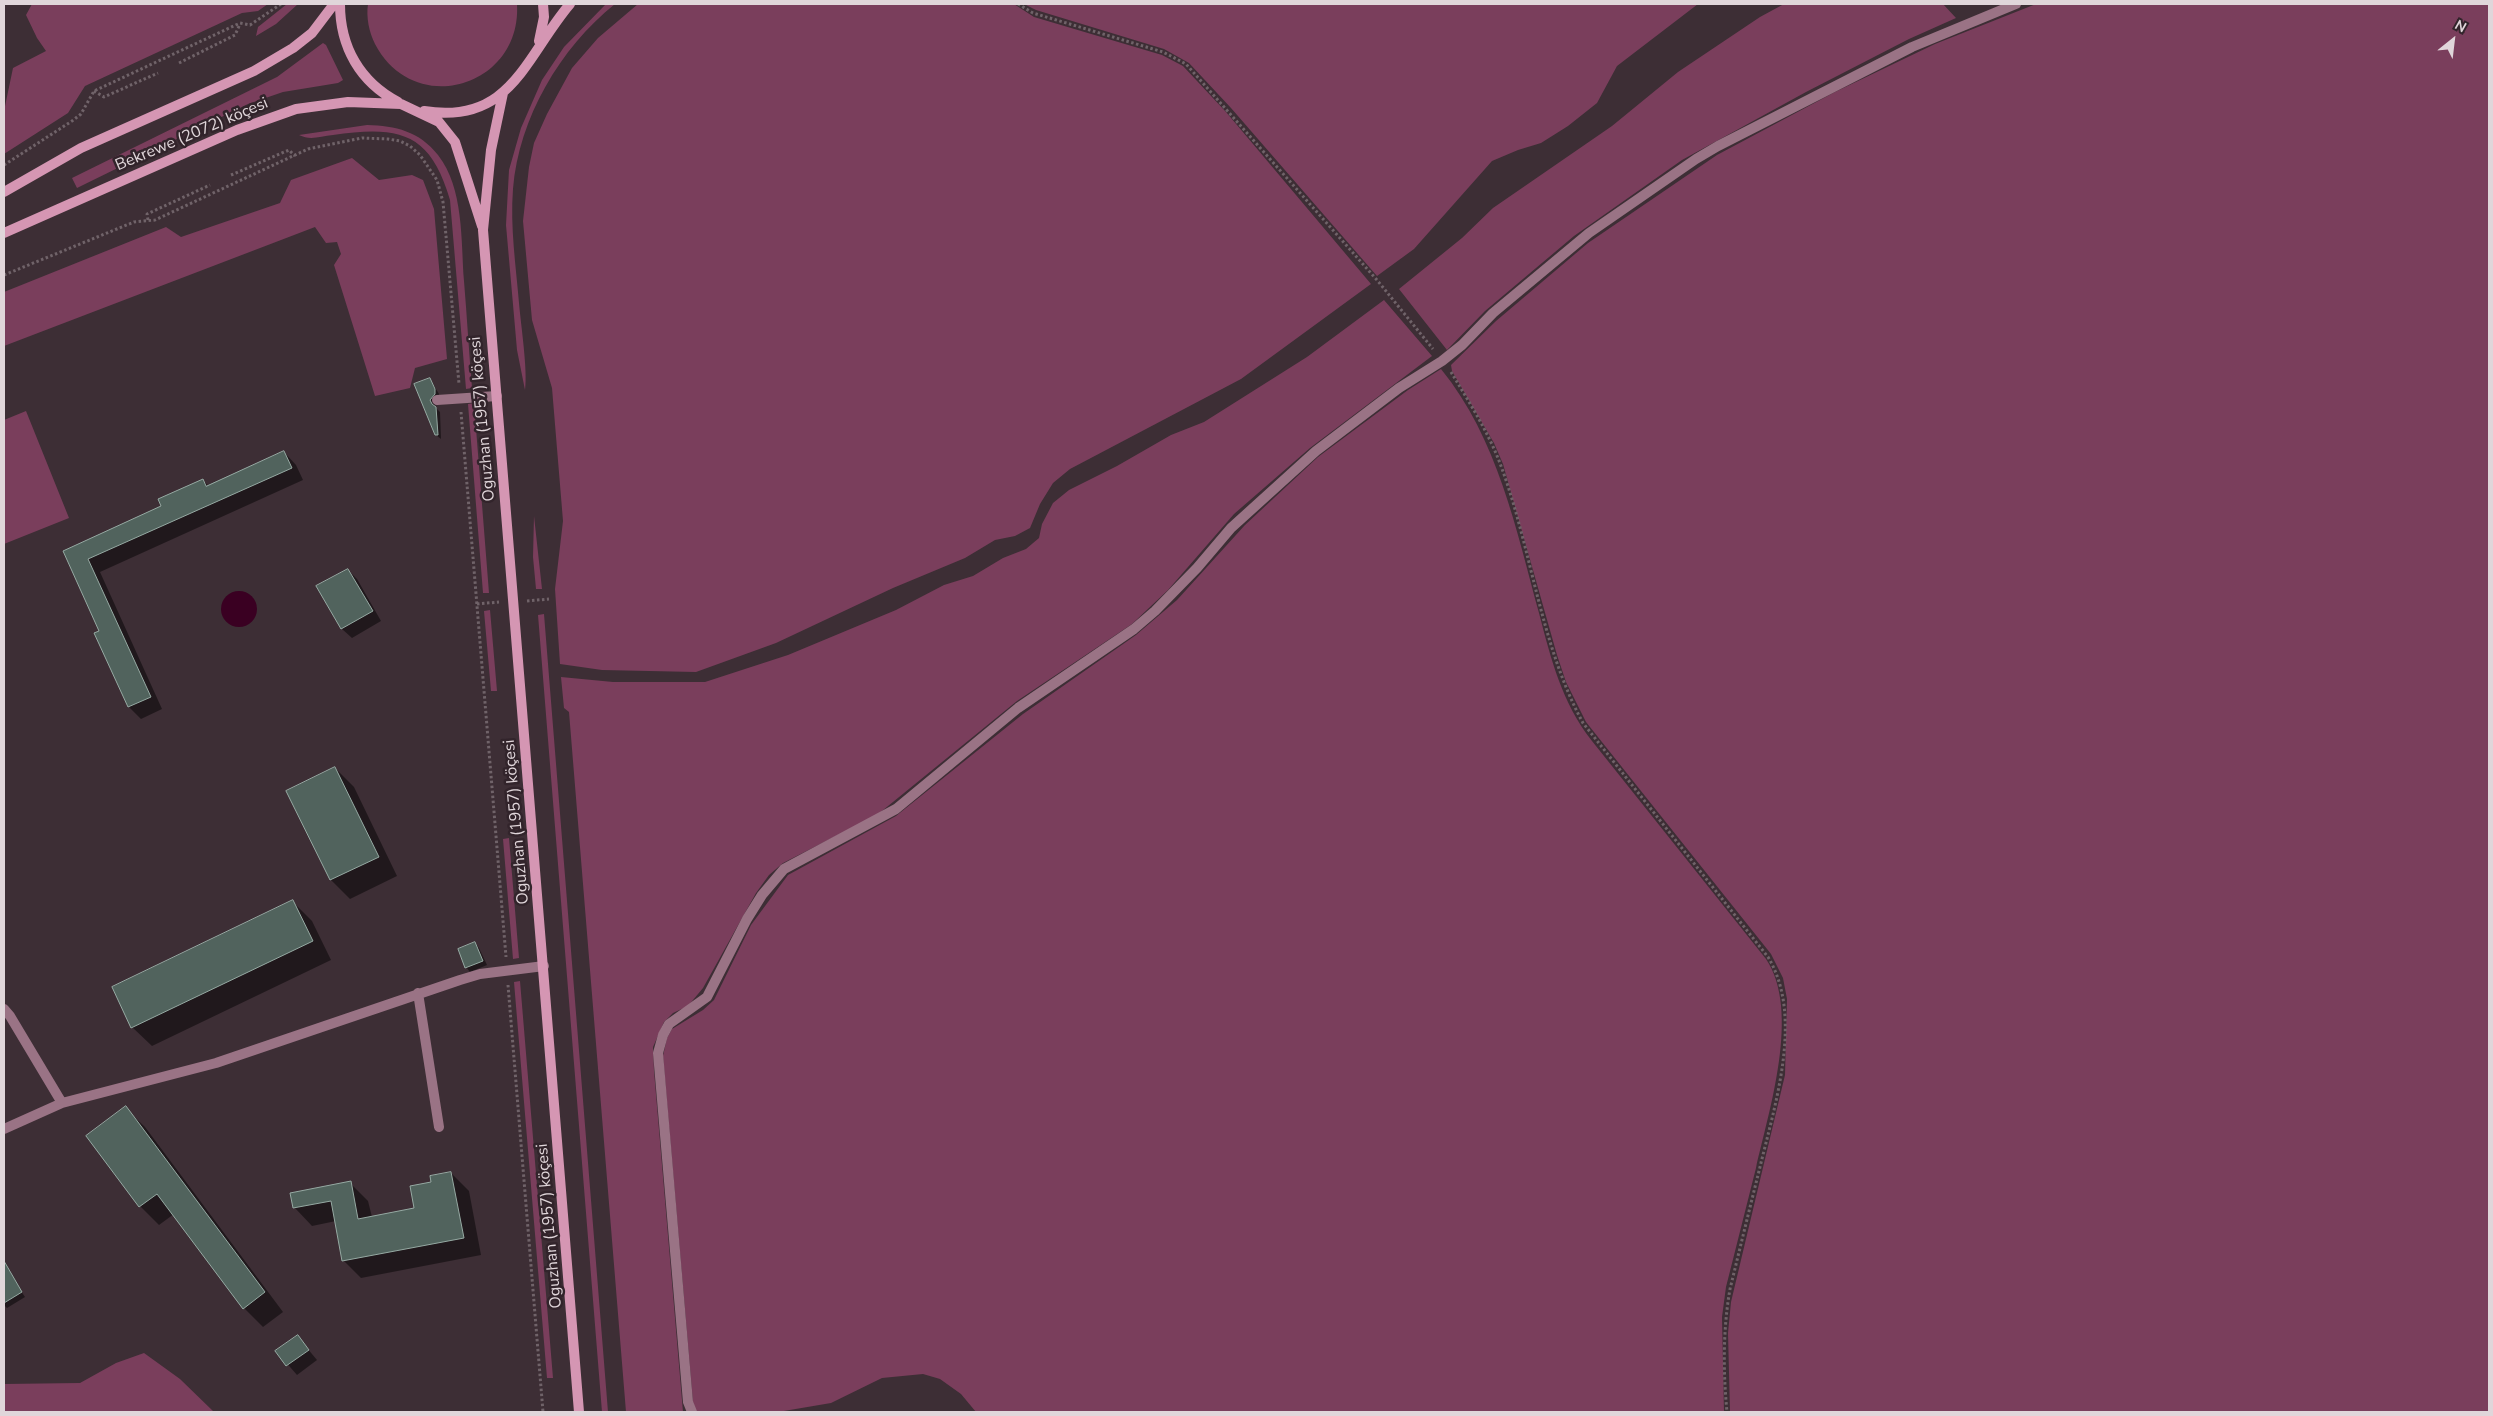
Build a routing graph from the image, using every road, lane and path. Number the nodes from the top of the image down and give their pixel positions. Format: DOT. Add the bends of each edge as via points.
graph roads {
  1 [pos="280,4"];
  2 [pos="334,4"];
  3 [pos="340,4"];
  4 [pos="543,4"];
  5 [pos="570,4"];
  6 [pos="1018,4"];
  7 [pos="2016,4"];
  8 [pos="240,23"];
  9 [pos="536,51"];
  10 [pos="179,63"];
  11 [pos="158,73"];
  12 [pos="94,91"];
  13 [pos="503,93"];
  14 [pos="401,104"];
  15 [pos="295,156"];
  16 [pos="4,165"];
  17 [pos="231,175"];
  18 [pos="210,185"];
  19 [pos="4,192"];
  20 [pos="148,220"];
  21 [pos="483,230"];
  22 [pos="4,233"];
  23 [pos="4,275"];
  24 [pos="1442,361"];
  25 [pos="496,396"];
  26 [pos="460,398"];
  27 [pos="437,400"];
  28 [pos="544,966"];
  29 [pos="507,970"];
  30 [pos="418,993"];
  31 [pos="4,1009"];
  32 [pos="62,1103"];
  33 [pos="439,1127"];
  34 [pos="4,1129"];
  35 [pos="543,1412"];
  36 [pos="579,1412"];
  37 [pos="692,1412"];
  38 [pos="1727,1412"];
  1 -- 8 [label="path" via="250,25"];
  2 -- 19 [label="main road, Bekrewe (2072) köçesi" via="312,33 254,71 82,148"];
  3 -- 14 [label="main road, Bekrewe (2072) köçesi" via="344,40 355,64 372,85"];
  4 -- 9 [label="main road, Bekrewe (2072) köçesi" via="543,26"];
  5 -- 9 [label="main road, Bekrewe (2072) köçesi"];
  6 -- 24 [label="path" via="1033,13 1162,52 1186,64 1377,280"];
  7 -- 24 [label="lane" via="1912,46 1696,159 1589,234 1493,313"];
  8 -- 10 [label="path" via="235,35"];
  8 -- 12 [label="path"];
  9 -- 13 [label="main road, Bekrewe (2072) köçesi" via="522,74"];
  11 -- 12 [label="path" via="104,97"];
  12 -- 16 [label="path" via="81,114"];
  13 -- 14 [label="main road, Bekrewe (2072) köçesi" via="488,102 454,112 436,112"];
  13 -- 21 [label="main road, Oguzhan (1957) köçesi" via="491,150"];
  14 -- 21 [label="main road, Oguzhan (1957) köçesi" via="439,122 455,142"];
  14 -- 22 [label="main road, Bekrewe (2072) köçesi" via="348,102 296,109 237,130"];
  15 -- 17 [label="path" via="289,150"];
  15 -- 20 [label="path" via="155,220"];
  15 -- 26 [label="path" via="324,144 382,138 410,146 428,165 437,180 448,231"];
  18 -- 20 [label="path" via="147,214"];
  20 -- 23 [label="path" via="134,222"];
  21 -- 25 [label="main road, Oguzhan (1957) köçesi"];
  24 -- 37 [label="lane" via="1399,388 1316,451 1264,496 1134,629 1018,708 896,809 784,869 752,911 707,998 669,1024 658,1053 659,1072 688,1402"];
  24 -- 38 [label="path" via="1478,419 1501,466 1568,696 1579,716 1768,956 1780,979 1784,1019 1781,1076 1725,1317"];
  25 -- 26 [label="lane"];
  25 -- 28 [label="main road, Oguzhan (1957) köçesi"];
  26 -- 27 [label="lane"];
  26 -- 29 [label="path"];
  28 -- 29 [label="lane"];
  28 -- 36 [label="main road, Oguzhan (1957) köçesi"];
  29 -- 30 [label="lane" via="480,974"];
  29 -- 35 [label="path"];
  30 -- 32 [label="lane" via="216,1063"];
  30 -- 33 [label="lane"];
  31 -- 32 [label="lane"];
  32 -- 34 [label="lane"];
}
